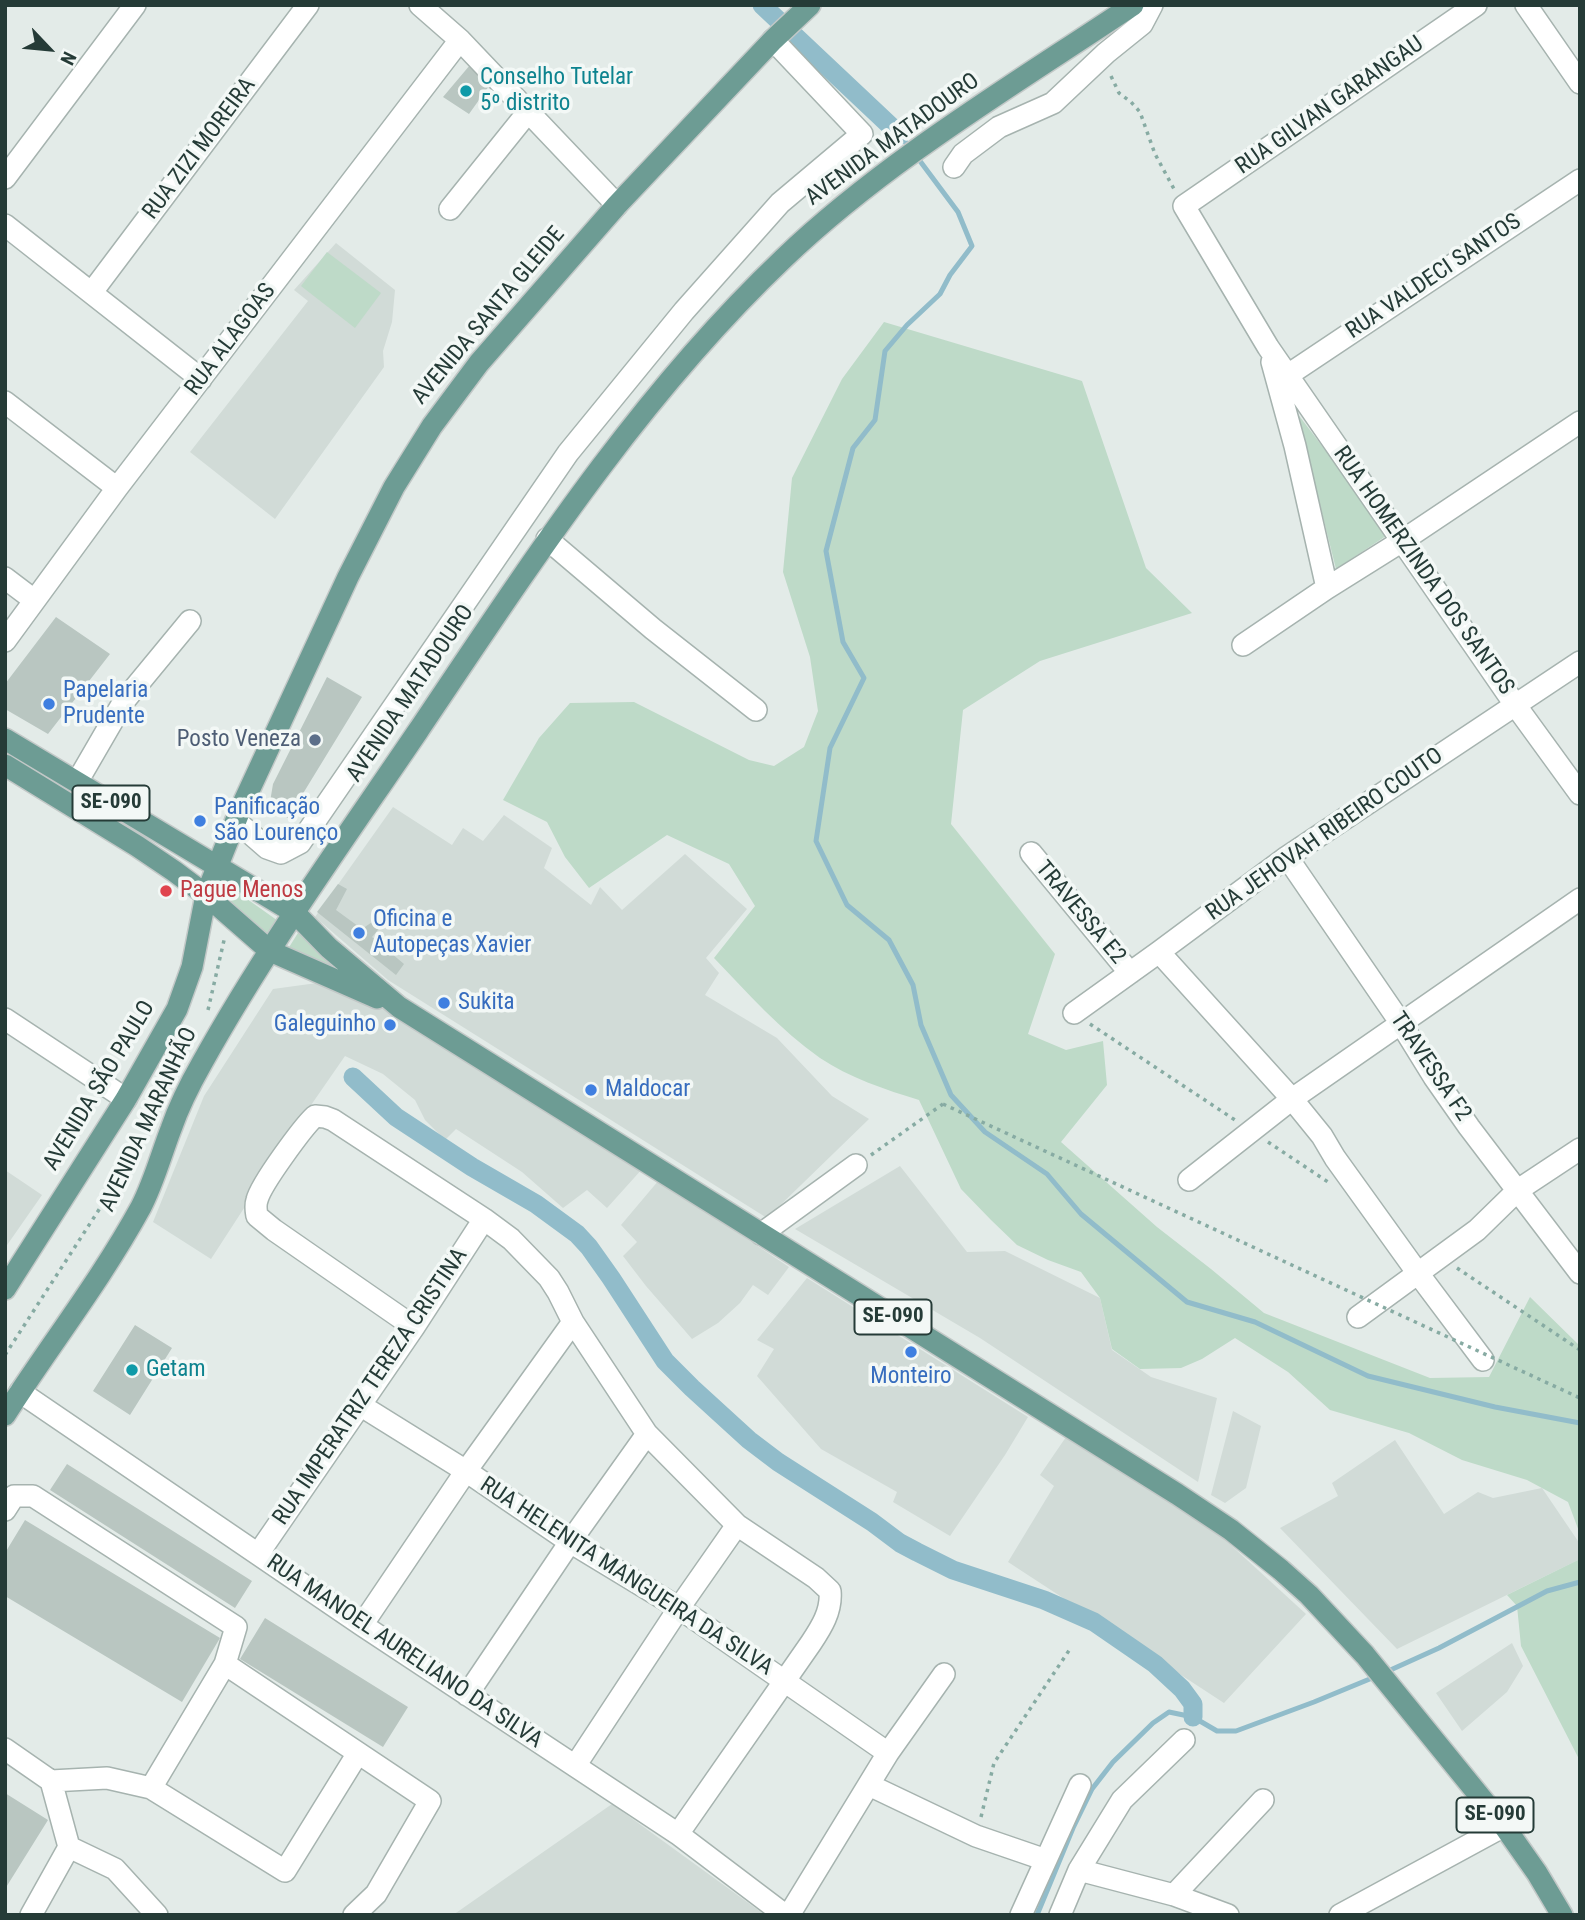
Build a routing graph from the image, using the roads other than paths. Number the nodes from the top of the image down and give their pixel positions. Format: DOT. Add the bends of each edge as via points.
graph roads {
  1 [pos="135,5"];
  2 [pos="308,5"];
  3 [pos="420,5"];
  4 [pos="810,5"];
  5 [pos="1133,5"];
  6 [pos="1152,5"];
  7 [pos="1476,5"];
  8 [pos="1526,5"];
  9 [pos="775,39"];
  10 [pos="460,40"];
  11 [pos="1580,83"];
  12 [pos="528,112"];
  13 [pos="954,167"];
  14 [pos="5,178"];
  15 [pos="1580,180"];
  16 [pos="617,205"];
  17 [pos="1184,206"];
  18 [pos="450,209"];
  19 [pos="5,225"];
  20 [pos="92,292"];
  21 [pos="1268,347"];
  22 [pos="1288,375"];
  23 [pos="201,379"];
  24 [pos="5,402"];
  25 [pos="1580,422"];
  26 [pos="117,488"];
  27 [pos="547,539"];
  28 [pos="1402,541"];
  29 [pos="5,578"];
  30 [pos="1327,588"];
  31 [pos="34,600"];
  32 [pos="190,621"];
  33 [pos="5,641"];
  34 [pos="1243,645"];
  35 [pos="1580,662"];
  36 [pos="1516,706"];
  37 [pos="756,710"];
  38 [pos="5,738"];
  39 [pos="5,765"];
  40 [pos="77,782"];
  41 [pos="1580,794"];
  42 [pos="236,821"];
  43 [pos="1031,853"];
  44 [pos="1287,857"];
  45 [pos="217,867"];
  46 [pos="206,895"];
  47 [pos="1580,899"];
  48 [pos="295,913"];
  49 [pos="270,951"];
  50 [pos="1160,952"];
  51 [pos="1130,973"];
  52 [pos="399,1007"];
  53 [pos="1074,1013"];
  54 [pos="5,1019"];
  55 [pos="1401,1022"];
  56 [pos="126,1099"];
  57 [pos="1292,1099"];
  58 [pos="1580,1149"];
  59 [pos="856,1166"];
  60 [pos="1189,1180"];
  61 [pos="1518,1190"];
  62 [pos="484,1219"];
  63 [pos="761,1234"];
  64 [pos="1417,1272"];
  65 [pos="1580,1273"];
  66 [pos="5,1289"];
  67 [pos="1358,1317"];
  68 [pos="573,1322"];
  69 [pos="414,1327"];
  70 [pos="1483,1360"];
  71 [pos="20,1392"];
  72 [pos="360,1405"];
  73 [pos="5,1415"];
  74 [pos="647,1434"];
  75 [pos="466,1471"];
  76 [pos="5,1510"];
  77 [pos="737,1525"];
  78 [pos="570,1542"];
  79 [pos="258,1555"];
  80 [pos="679,1608"];
  81 [pos="362,1625"];
  82 [pos="225,1664"];
  83 [pos="944,1674"];
  84 [pos="783,1681"];
  85 [pos="467,1695"];
  86 [pos="1184,1740"];
  87 [pos="5,1749"];
  88 [pos="358,1753"];
  89 [pos="888,1753"];
  90 [pos="575,1766"];
  91 [pos="51,1781"];
  92 [pos="869,1785"];
  93 [pos="1080,1785"];
  94 [pos="151,1788"];
  95 [pos="1263,1800"];
  96 [pos="1504,1826"];
  97 [pos="678,1834"];
  98 [pos="69,1847"];
  99 [pos="1046,1860"];
  100 [pos="1079,1870"];
  101 [pos="1174,1895"];
  102 [pos="31,1915"];
  103 [pos="157,1915"];
  104 [pos="354,1915"];
  105 [pos="787,1915"];
  106 [pos="1021,1915"];
  107 [pos="1060,1915"];
  108 [pos="1228,1915"];
  109 [pos="1340,1915"];
  110 [pos="1562,1915"];
  1 -- 14 [label="street"];
  2 -- 20 [label="street, RUA ZIZI MOREIRA"];
  3 -- 10 [label="street"];
  4 -- 9 [label="main road, AVENIDA SANTA GLEIDE"];
  5 -- 27 [label="main road, AVENIDA MATADOURO" via="886,172 784,257 711,331"];
  6 -- 13 [label="street" via="1142,24 1053,103 999,127 963,153"];
  7 -- 17 [label="street, RUA GILVAN GARANGAU"];
  8 -- 11 [label="street"];
  9 -- 16 [label="main road, AVENIDA SANTA GLEIDE"];
  9 -- 42 [label="street" via="862,134 780,203 568,453 300,843 281,853 267,848"];
  10 -- 12 [label="street"];
  10 -- 23 [label="street, RUA ALAGOAS"];
  12 -- 16 [label="street"];
  12 -- 18 [label="street"];
  15 -- 22 [label="street, RUA VALDECI SANTOS"];
  16 -- 42 [label="main road, AVENIDA SANTA GLEIDE" via="479,362 394,487"];
  17 -- 21 [label="street, RUA HOMERZINDA DOS SANTOS"];
  19 -- 20 [label="street"];
  20 -- 23 [label="street"];
  21 -- 22 [label="street, RUA HOMERZINDA DOS SANTOS"];
  21 -- 30 [label="street, RUA HOMERZINDA DOS SANTOS"];
  22 -- 28 [label="street, RUA HOMERZINDA DOS SANTOS"];
  23 -- 26 [label="street, RUA ALAGOAS"];
  24 -- 26 [label="street"];
  25 -- 28 [label="street"];
  26 -- 31 [label="street, RUA ALAGOAS"];
  27 -- 37 [label="street"];
  27 -- 48 [label="main road, AVENIDA MATADOURO"];
  28 -- 30 [label="street"];
  28 -- 36 [label="street, RUA HOMERZINDA DOS SANTOS"];
  29 -- 31 [label="street"];
  30 -- 34 [label="street"];
  31 -- 33 [label="street, RUA ALAGOAS"];
  32 -- 40 [label="street" via="124,701"];
  35 -- 36 [label="street, RUA JEHOVAH RIBEIRO COUTO"];
  36 -- 41 [label="street, RUA HOMERZINDA DOS SANTOS"];
  36 -- 44 [label="street, RUA JEHOVAH RIBEIRO COUTO"];
  38 -- 40 [label="main road, SE-090"];
  39 -- 46 [label="main road, SE-090" via="137,846"];
  40 -- 45 [label="main road, SE-090"];
  42 -- 45 [label="main road, AVENIDA SANTA GLEIDE"];
  43 -- 51 [label="street, TRAVESSA E2"];
  44 -- 50 [label="street, RUA JEHOVAH RIBEIRO COUTO"];
  44 -- 55 [label="street, TRAVESSA F2"];
  45 -- 46 [label="main road, AVENIDA SÃO PAULO"];
  45 -- 48 [label="main road, SE-090"];
  46 -- 49 [label="main road, SE-090"];
  46 -- 56 [label="main road, AVENIDA SÃO PAULO" via="186,987"];
  47 -- 55 [label="street"];
  48 -- 49 [label="main road, AVENIDA MATADOURO"];
  48 -- 52 [label="main road, SE-090"];
  49 -- 52 [label="main road, SE-090"];
  49 -- 71 [label="main road, AVENIDA MARANHÃO" via="184,1096 142,1203"];
  50 -- 51 [label="street, RUA JEHOVAH RIBEIRO COUTO"];
  50 -- 57 [label="street"];
  51 -- 53 [label="street, RUA JEHOVAH RIBEIRO COUTO"];
  52 -- 63 [label="main road, SE-090"];
  54 -- 56 [label="street"];
  55 -- 57 [label="street"];
  55 -- 61 [label="street, TRAVESSA F2" via="1434,1077"];
  56 -- 66 [label="main road, AVENIDA SÃO PAULO"];
  57 -- 60 [label="street"];
  57 -- 64 [label="street"];
  58 -- 61 [label="street"];
  59 -- 63 [label="street"];
  61 -- 64 [label="street" via="1477,1230"];
  61 -- 65 [label="street, TRAVESSA F2"];
  62 -- 68 [label="street" via="549,1278"];
  62 -- 69 [label="street, RUA IMPERATRIZ TEREZA CRISTINA"];
  62 -- 69 [label="street" via="333,1120 320,1116 300,1133 260,1191 255,1210 260,1220"];
  63 -- 96 [label="main road, SE-090" via="1177,1494 1282,1570 1365,1656"];
  64 -- 67 [label="street"];
  64 -- 70 [label="street"];
  68 -- 74 [label="street"];
  68 -- 75 [label="street"];
  69 -- 72 [label="street, RUA IMPERATRIZ TEREZA CRISTINA"];
  71 -- 73 [label="main road, AVENIDA MARANHÃO"];
  71 -- 79 [label="street, RUA MANOEL AURELIANO DA SILVA"];
  72 -- 75 [label="street, RUA HELENITA MANGUEIRA DA SILVA"];
  72 -- 79 [label="street, RUA IMPERATRIZ TEREZA CRISTINA"];
  74 -- 77 [label="street"];
  74 -- 78 [label="street"];
  75 -- 78 [label="street, RUA HELENITA MANGUEIRA DA SILVA"];
  75 -- 81 [label="street"];
  76 -- 82 [label="street" via="14,1496 33,1496 236,1627"];
  77 -- 80 [label="street"];
  77 -- 84 [label="street" via="830,1591 823,1625"];
  78 -- 80 [label="street, RUA HELENITA MANGUEIRA DA SILVA"];
  78 -- 85 [label="street"];
  79 -- 81 [label="street, RUA MANOEL AURELIANO DA SILVA"];
  80 -- 84 [label="street, RUA HELENITA MANGUEIRA DA SILVA"];
  80 -- 90 [label="street"];
  81 -- 85 [label="street, RUA MANOEL AURELIANO DA SILVA"];
  82 -- 88 [label="street"];
  82 -- 94 [label="street"];
  83 -- 89 [label="street"];
  84 -- 89 [label="street, RUA HELENITA MANGUEIRA DA SILVA"];
  84 -- 97 [label="street"];
  85 -- 90 [label="street, RUA MANOEL AURELIANO DA SILVA"];
  86 -- 100 [label="street" via="1122,1800"];
  87 -- 91 [label="street"];
  88 -- 94 [label="street" via="285,1871"];
  88 -- 104 [label="street" via="430,1801 376,1894"];
  89 -- 92 [label="street"];
  90 -- 97 [label="street, RUA MANOEL AURELIANO DA SILVA"];
  91 -- 94 [label="street" via="107,1778"];
  91 -- 98 [label="street"];
  92 -- 99 [label="street" via="976,1836"];
  92 -- 105 [label="street"];
  93 -- 99 [label="street"];
  95 -- 101 [label="street"];
  96 -- 109 [label="street"];
  96 -- 110 [label="main road, SE-090"];
  97 -- 105 [label="street, RUA MANOEL AURELIANO DA SILVA"];
  98 -- 102 [label="street"];
  98 -- 103 [label="street" via="115,1869"];
  99 -- 106 [label="street"];
  100 -- 101 [label="street"];
  100 -- 107 [label="street"];
  101 -- 108 [label="street"];
}
